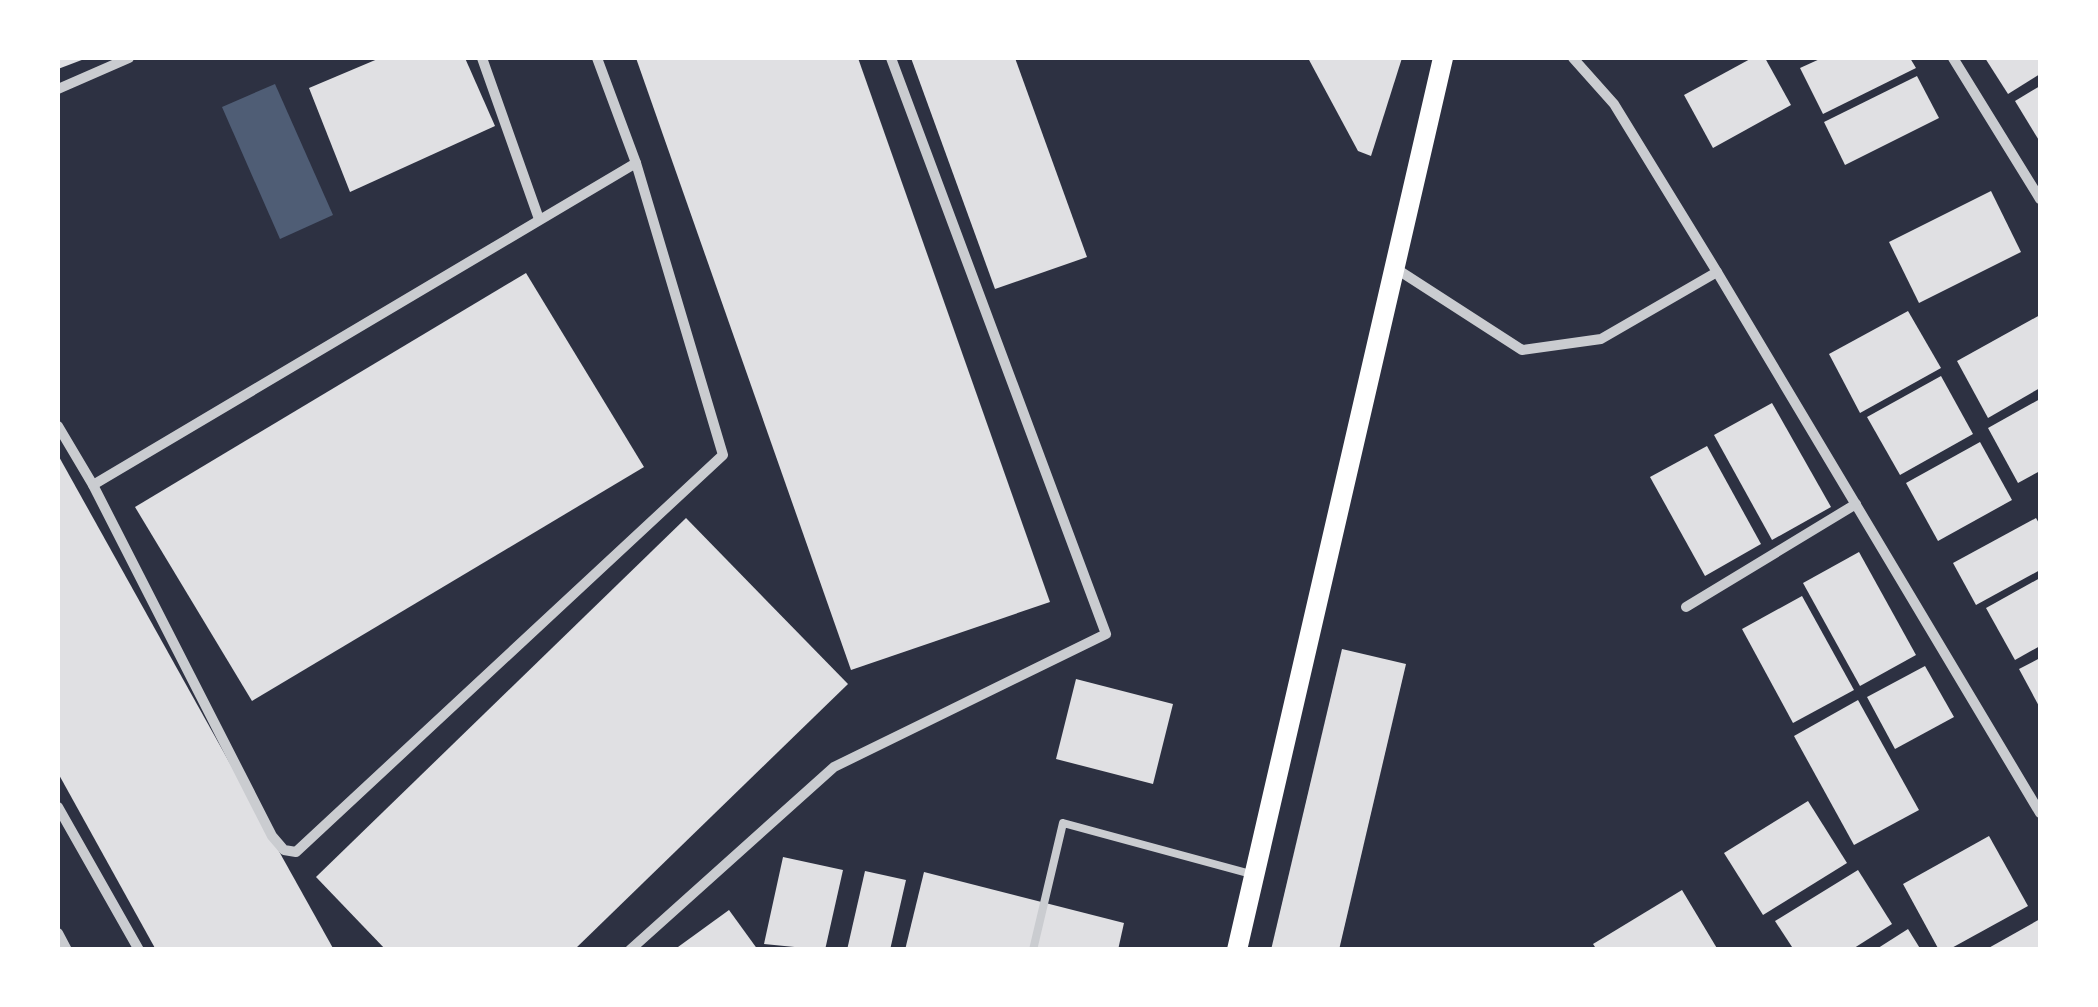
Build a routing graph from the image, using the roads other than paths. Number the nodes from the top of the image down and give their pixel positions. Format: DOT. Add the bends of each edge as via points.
graph roads {
  1 [pos="129,58"];
  2 [pos="482,58"];
  3 [pos="597,58"];
  4 [pos="891,58"];
  5 [pos="1442,58"];
  6 [pos="1572,58"];
  7 [pos="1953,58"];
  8 [pos="58,89"];
  9 [pos="636,163"];
  10 [pos="2040,199"];
  11 [pos="539,220"];
  12 [pos="1395,268"];
  13 [pos="1717,272"];
  14 [pos="58,426"];
  15 [pos="93,485"];
  16 [pos="1856,504"];
  17 [pos="1686,606"];
  18 [pos="58,807"];
  19 [pos="2040,813"];
  20 [pos="1255,875"];
  21 [pos="58,933"];
  22 [pos="68,950"];
  23 [pos="139,950"];
  24 [pos="630,950"];
  25 [pos="1034,950"];
  26 [pos="1237,950"];
  1 -- 8 [label="street"];
  2 -- 11 [label="street"];
  3 -- 9 [label="street"];
  4 -- 24 [label="street" via="1106,634 834,767"];
  5 -- 12 [label="main road"];
  6 -- 13 [label="street" via="1614,104"];
  7 -- 10 [label="street"];
  9 -- 11 [label="street"];
  9 -- 15 [label="street" via="723,454 296,852 272,836"];
  11 -- 15 [label="street"];
  12 -- 13 [label="street" via="1522,350 1600,339"];
  12 -- 20 [label="main road"];
  13 -- 16 [label="street"];
  14 -- 15 [label="street"];
  16 -- 17 [label="street"];
  16 -- 19 [label="street"];
  18 -- 23 [label="street"];
  20 -- 25 [label="lane" via="1063,824"];
  20 -- 26 [label="main road"];
  21 -- 22 [label="street"];
}
